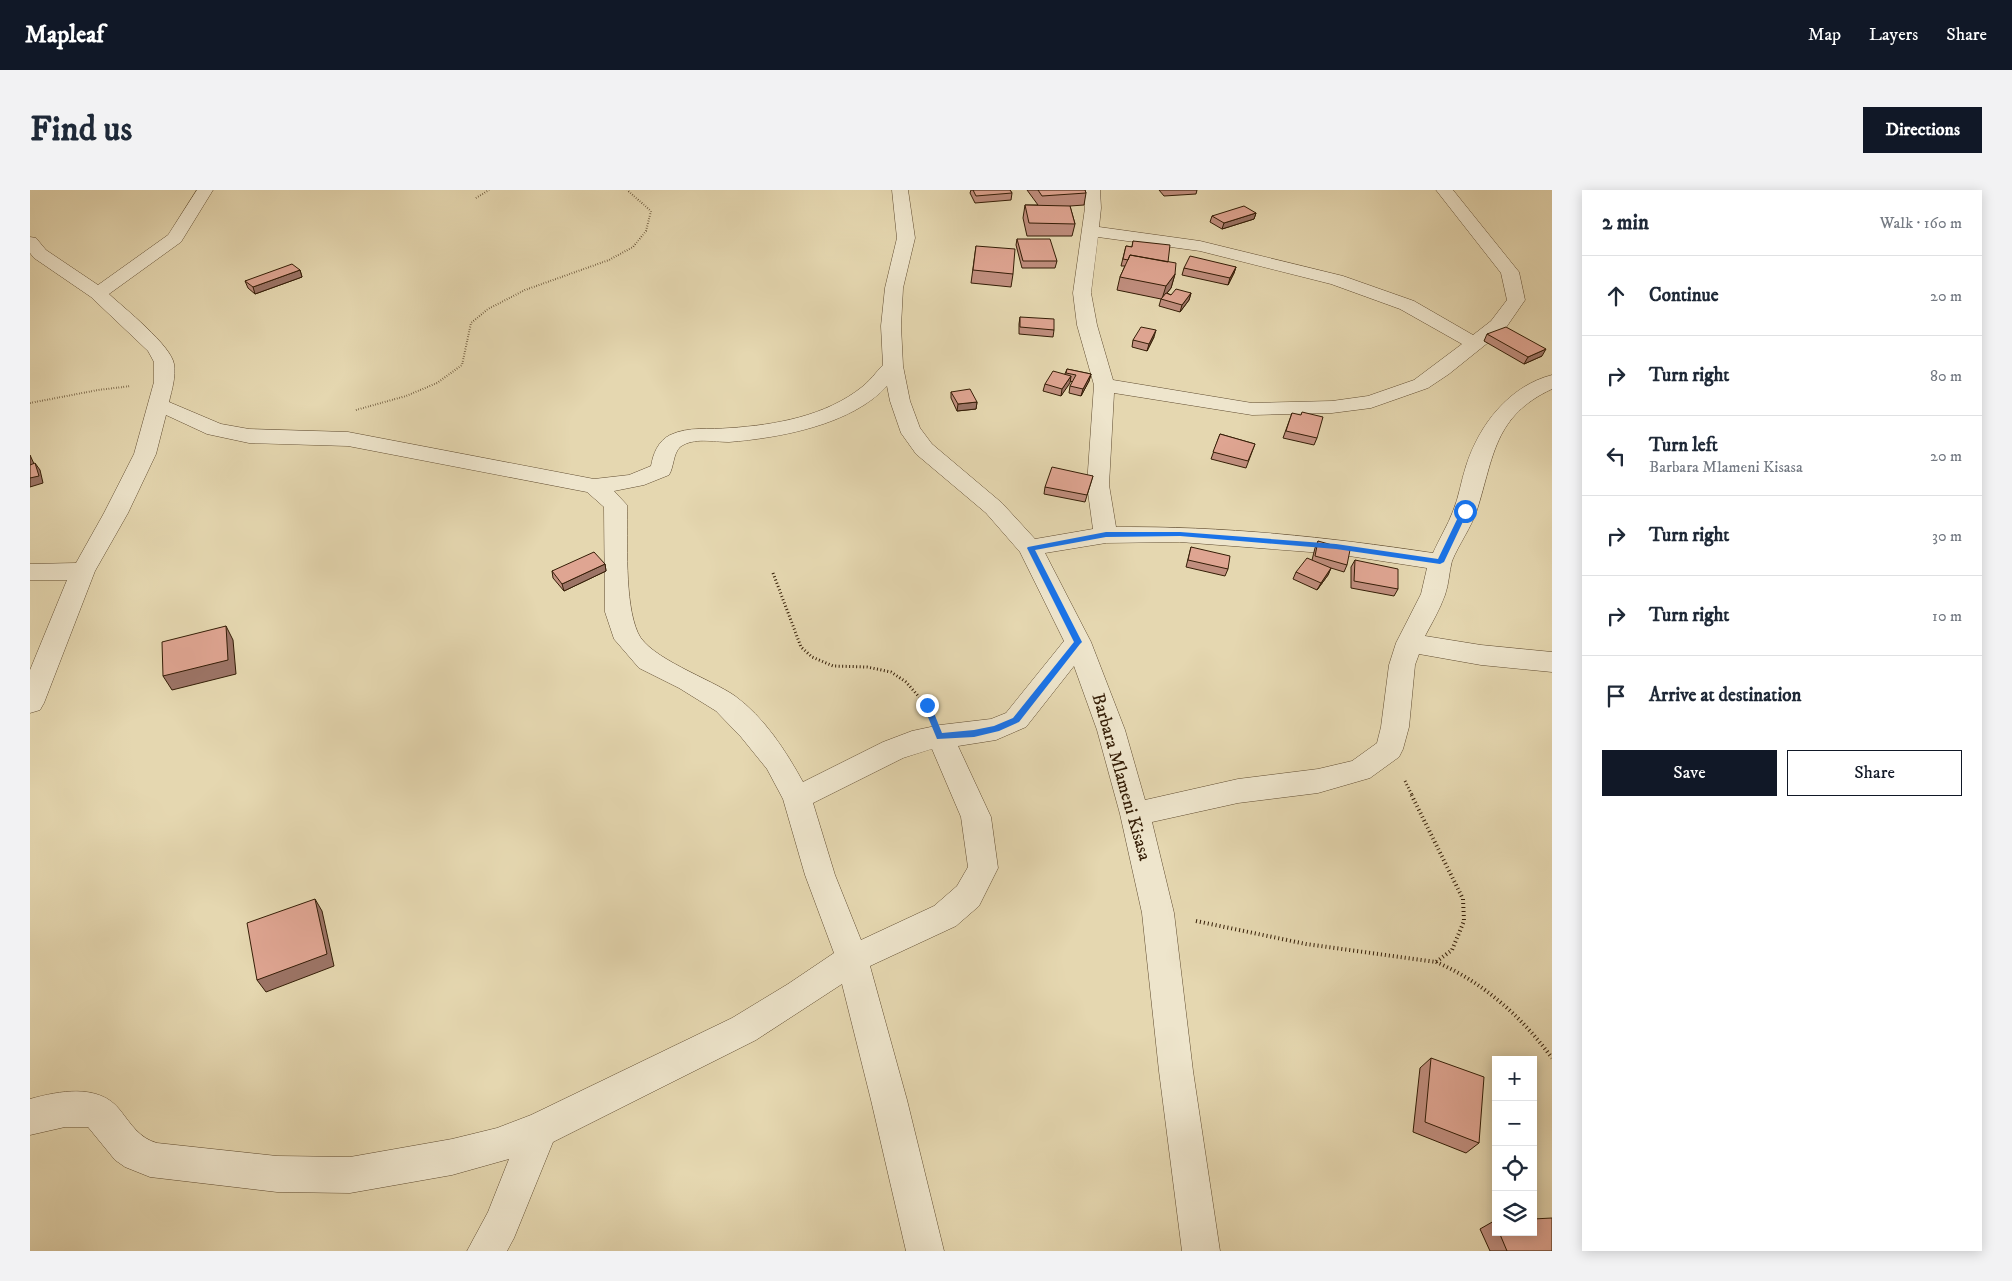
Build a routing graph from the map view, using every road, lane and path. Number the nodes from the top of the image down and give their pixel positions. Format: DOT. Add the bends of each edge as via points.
graph roads {
  1 [pos="205,190"];
  2 [pos="489,190"];
  3 [pos="628,190"];
  4 [pos="900,190"];
  5 [pos="1092,190"];
  6 [pos="1444,190"];
  7 [pos="476,198"];
  8 [pos="1089,231"];
  9 [pos="30,242"];
  10 [pos="98,293"];
  11 [pos="1475,344"];
  12 [pos="893,366"];
  13 [pos="1552,381"];
  14 [pos="164,382"];
  15 [pos="1104,385"];
  16 [pos="30,403"];
  17 [pos="157,404"];
  18 [pos="355,410"];
  19 [pos="594,486"];
  20 [pos="1106,535"];
  21 [pos="1030,548"];
  22 [pos="1440,562"];
  23 [pos="83,571"];
  24 [pos="30,572"];
  25 [pos="773,573"];
  26 [pos="1078,642"];
  27 [pos="1409,643"];
  28 [pos="1552,662"];
  29 [pos="30,703"];
  30 [pos="940,736"];
  31 [pos="1389,748"];
  32 [pos="797,798"];
  33 [pos="1136,814"];
  34 [pos="1158,913"];
  35 [pos="852,958"];
  36 [pos="1436,962"];
  37 [pos="1552,1058"];
  38 [pos="30,1116"];
  39 [pos="540,1129"];
  40 [pos="486,1251"];
  41 [pos="925,1251"];
  42 [pos="1201,1251"];
  1 -- 10 [label="street" via="174,238"];
  2 -- 7 [label="path"];
  3 -- 18 [label="path" via="651,211 646,231 633,247 609,260 525,290 488,309 471,323 462,365 437,383 406,396"];
  4 -- 12 [label="street, Barbara Mlameni Kisasa" via="906,238 894,288 891,326"];
  5 -- 8 [label="street"];
  6 -- 11 [label="street" via="1510,272 1516,300 1498,325"];
  8 -- 11 [label="street" via="1200,246 1337,280 1407,305"];
  8 -- 15 [label="street" via="1082,293"];
  9 -- 10 [label="street" via="40,254"];
  10 -- 14 [label="street" via="156,348 164,362"];
  11 -- 15 [label="street" via="1421,384 1371,402 1332,407 1252,409"];
  12 -- 19 [label="street" via="869,392 817,419 778,429 679,439 665,450 661,470 636,481"];
  12 -- 21 [label="street, Barbara Mlameni Kisasa" via="909,428 924,449 994,508"];
  13 -- 22 [label="street" via="1528,392 1490,433 1477,465 1465,511"];
  14 -- 16 [label="path"];
  14 -- 17 [label="street"];
  15 -- 20 [label="street" via="1098,485"];
  17 -- 19 [label="street" via="215,428 249,436 348,439"];
  17 -- 23 [label="street" via="145,454"];
  19 -- 32 [label="street" via="615,505 618,612 626,639 648,661 726,704 777,761"];
  20 -- 21 [label="street"];
  20 -- 22 [label="street" via="1200,535 1336,546"];
  21 -- 26 [label="street, Barbara Mlameni Kisasa"];
  22 -- 27 [label="street" via="1433,594"];
  23 -- 24 [label="street"];
  23 -- 29 [label="street"];
  25 -- 30 [label="path" via="801,647 809,656 824,664 890,672 906,680 927,705"];
  26 -- 30 [label="street" via="1016,720 996,729"];
  26 -- 33 [label="street, Barbara Mlameni Kisasa" via="1111,730"];
  27 -- 28 [label="street" via="1480,655"];
  27 -- 31 [label="street" via="1402,665 1395,727"];
  30 -- 32 [label="street" via="893,750"];
  30 -- 35 [label="street" via="976,818 983,868 968,896 945,916"];
  31 -- 33 [label="street" via="1360,770 1318,781 1229,793"];
  31 -- 36 [label="path" via="1463,899 1464,921 1452,950"];
  32 -- 35 [label="street" via="820,874"];
  33 -- 34 [label="street, Barbara Mlameni Kisasa"];
  34 -- 36 [label="path" via="1306,944"];
  34 -- 42 [label="street, Barbara Mlameni Kisasa"];
  35 -- 39 [label="street" via="744,1029"];
  35 -- 41 [label="street" via="890,1100"];
  36 -- 37 [label="path" via="1471,979 1504,1006"];
  38 -- 39 [label="street" via="87,1109 99,1114 132,1152 144,1158 277,1174 350,1175 452,1157 497,1146"];
  39 -- 40 [label="street" via="501,1225"];
}
